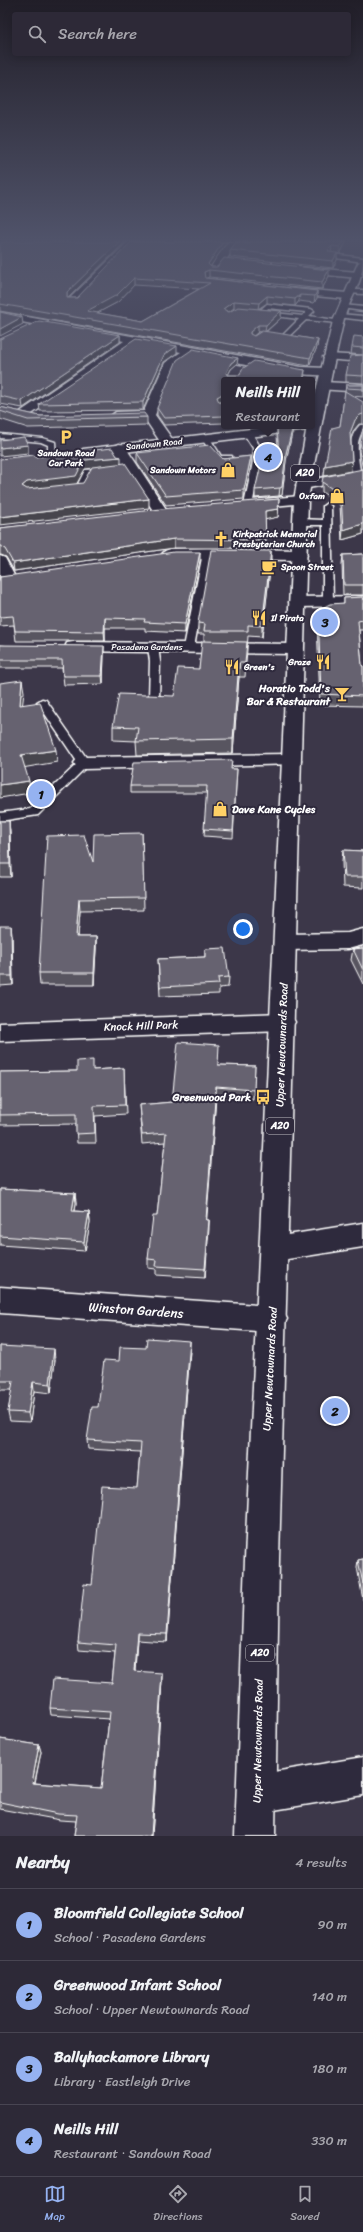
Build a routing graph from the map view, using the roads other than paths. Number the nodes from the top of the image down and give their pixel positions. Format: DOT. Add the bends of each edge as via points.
graph roads {
  1 [pos="27,328"];
  2 [pos="68,328"];
  3 [pos="294,328"];
  4 [pos="337,328"];
  5 [pos="19,332"];
  6 [pos="266,336"];
  7 [pos="134,340"];
  8 [pos="192,350"];
  9 [pos="329,357"];
  10 [pos="363,359"];
  11 [pos="251,362"];
  12 [pos="236,372"];
  13 [pos="326,372"];
  14 [pos="323,386"];
  15 [pos="363,388"];
  16 [pos="10,412"];
  17 [pos="315,413"];
  18 [pos="24,415"];
  19 [pos="150,416"];
  20 [pos="103,417"];
  21 [pos="41,418"];
  22 [pos="363,428"];
  23 [pos="287,429"];
  24 [pos="311,429"];
  25 [pos="248,434"];
  26 [pos="0,436"];
  27 [pos="206,439"];
  28 [pos="168,443"];
  29 [pos="119,448"];
  30 [pos="46,457"];
  31 [pos="229,458"];
  32 [pos="124,468"];
  33 [pos="360,474"];
  34 [pos="302,485"];
  35 [pos="58,490"];
  36 [pos="301,500"];
  37 [pos="248,505"];
  38 [pos="233,506"];
  39 [pos="327,506"];
  40 [pos="147,514"];
  41 [pos="300,522"];
  42 [pos="326,523"];
  43 [pos="207,553"];
  44 [pos="299,555"];
  45 [pos="159,556"];
  46 [pos="0,560"];
  47 [pos="10,578"];
  48 [pos="363,601"];
  49 [pos="297,602"];
  50 [pos="328,603"];
  51 [pos="54,647"];
  52 [pos="153,647"];
  53 [pos="189,647"];
  54 [pos="295,649"];
  55 [pos="154,699"];
  56 [pos="42,702"];
  57 [pos="291,760"];
  58 [pos="84,763"];
  59 [pos="0,817"];
  60 [pos="363,937"];
  61 [pos="285,942"];
  62 [pos="283,1022"];
  63 [pos="0,1032"];
  64 [pos="363,1235"];
  65 [pos="275,1249"];
  66 [pos="0,1300"];
  67 [pos="272,1319"];
  68 [pos="363,1776"];
  69 [pos="256,1794"];
  70 [pos="255,1836"];
  1 -- 5 [label="street"];
  2 -- 7 [label="street"];
  3 -- 6 [label="lane" via="284,338"];
  4 -- 9 [label="street, Upper Newtownards Road / A20"];
  7 -- 8 [label="street"];
  7 -- 18 [label="street"];
  8 -- 11 [label="street"];
  8 -- 19 [label="street" via="171,362"];
  9 -- 10 [label="street"];
  9 -- 13 [label="street, Upper Newtownards Road / A20"];
  11 -- 12 [label="street"];
  11 -- 13 [label="street" via="301,371"];
  13 -- 14 [label="street, Upper Newtownards Road / A20"];
  14 -- 15 [label="street"];
  14 -- 17 [label="street, Upper Newtownards Road / A20"];
  16 -- 18 [label="street"];
  18 -- 21 [label="street"];
  19 -- 20 [label="street"];
  19 -- 28 [label="street"];
  22 -- 33 [label="lane" via="357,433 355,441 354,458"];
  23 -- 25 [label="street, Sandown Road"];
  24 -- 34 [label="street, Upper Newtownards Road / A20"];
  25 -- 27 [label="street, Sandown Road"];
  25 -- 37 [label="lane" via="257,448 257,462"];
  26 -- 30 [label="lane" via="42,440 52,444"];
  27 -- 28 [label="street, Sandown Road"];
  27 -- 31 [label="lane" via="219,458"];
  28 -- 29 [label="street, Sandown Road"];
  29 -- 30 [label="street, Sandown Road"];
  29 -- 32 [label="street"];
  32 -- 35 [label="lane" via="88,472 80,488"];
  32 -- 40 [label="street" via="169,512"];
  33 -- 34 [label="street"];
  34 -- 36 [label="street, Upper Newtownards Road / A20"];
  36 -- 37 [label="street"];
  36 -- 41 [label="street, Upper Newtownards Road / A20"];
  37 -- 38 [label="street"];
  39 -- 42 [label="lane"];
  41 -- 42 [label="lane"];
  41 -- 44 [label="street, Upper Newtownards Road / A20"];
  42 -- 50 [label="lane"];
  43 -- 44 [label="street"];
  43 -- 45 [label="street"];
  43 -- 53 [label="lane"];
  44 -- 49 [label="street, Upper Newtownards Road / A20"];
  46 -- 47 [label="street"];
  48 -- 50 [label="street"];
  49 -- 50 [label="street"];
  49 -- 54 [label="street, Upper Newtownards Road / A20"];
  51 -- 52 [label="street, Pasadena Gardens"];
  52 -- 53 [label="street, Pasadena Gardens"];
  52 -- 55 [label="lane"];
  53 -- 54 [label="street, Pasadena Gardens"];
  54 -- 57 [label="street, Upper Newtownards Road / A20"];
  56 -- 58 [label="lane"];
  57 -- 58 [label="street"];
  57 -- 61 [label="street, Upper Newtownards Road / A20"];
  58 -- 59 [label="lane" via="34,812"];
  60 -- 61 [label="street" via="348,941"];
  61 -- 62 [label="street, Upper Newtownards Road / A20"];
  62 -- 63 [label="street, Knock Hill Park"];
  62 -- 65 [label="street, Upper Newtownards Road / A20"];
  64 -- 65 [label="street"];
  65 -- 67 [label="street, Upper Newtownards Road / A20"];
  66 -- 67 [label="street, Winston Gardens"];
  67 -- 69 [label="street, Upper Newtownards Road / A20"];
  68 -- 69 [label="street"];
  69 -- 70 [label="street, Upper Newtownards Road / A20"];
}
